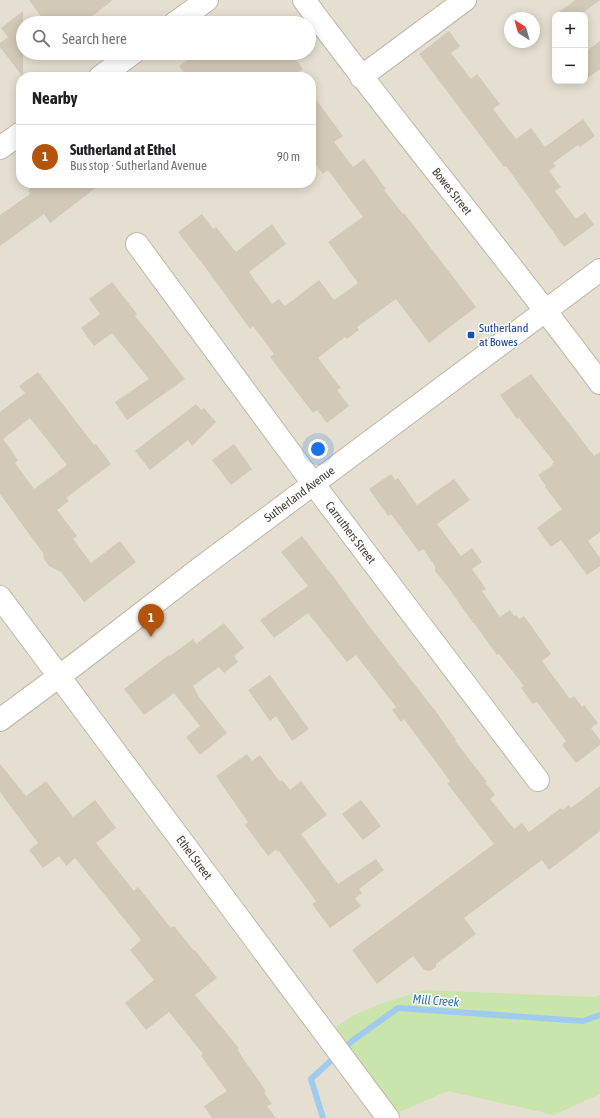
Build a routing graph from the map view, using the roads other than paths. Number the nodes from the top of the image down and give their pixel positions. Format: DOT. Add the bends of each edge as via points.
graph roads {
  1 [pos="207,0"];
  2 [pos="304,0"];
  3 [pos="465,0"];
  4 [pos="185,16"];
  5 [pos="316,16"];
  6 [pos="316,16"];
  7 [pos="123,60"];
  8 [pos="107,72"];
  9 [pos="361,77"];
  10 [pos="16,137"];
  11 [pos="0,148"];
  12 [pos="137,244"];
  13 [pos="600,270"];
  14 [pos="546,310"];
  15 [pos="600,383"];
  16 [pos="314,484"];
  17 [pos="0,597"];
  18 [pos="58,677"];
  19 [pos="0,720"];
  20 [pos="538,780"];
  21 [pos="388,1118"];
  1 -- 4 [label="street"];
  2 -- 5 [label="street, Bowes Street"];
  3 -- 9 [label="street"];
  6 -- 9 [label="street, Bowes Street"];
  7 -- 8 [label="street"];
  9 -- 14 [label="street, Bowes Street"];
  10 -- 11 [label="street"];
  12 -- 16 [label="street, Carruthers Street"];
  13 -- 14 [label="street, Sutherland Avenue"];
  14 -- 15 [label="street, Bowes Street"];
  14 -- 16 [label="street, Sutherland Avenue"];
  16 -- 18 [label="street, Sutherland Avenue"];
  16 -- 20 [label="street, Carruthers Street"];
  17 -- 18 [label="street, Ethel Street"];
  18 -- 19 [label="street, Sutherland Avenue"];
  18 -- 21 [label="street, Ethel Street"];
}
